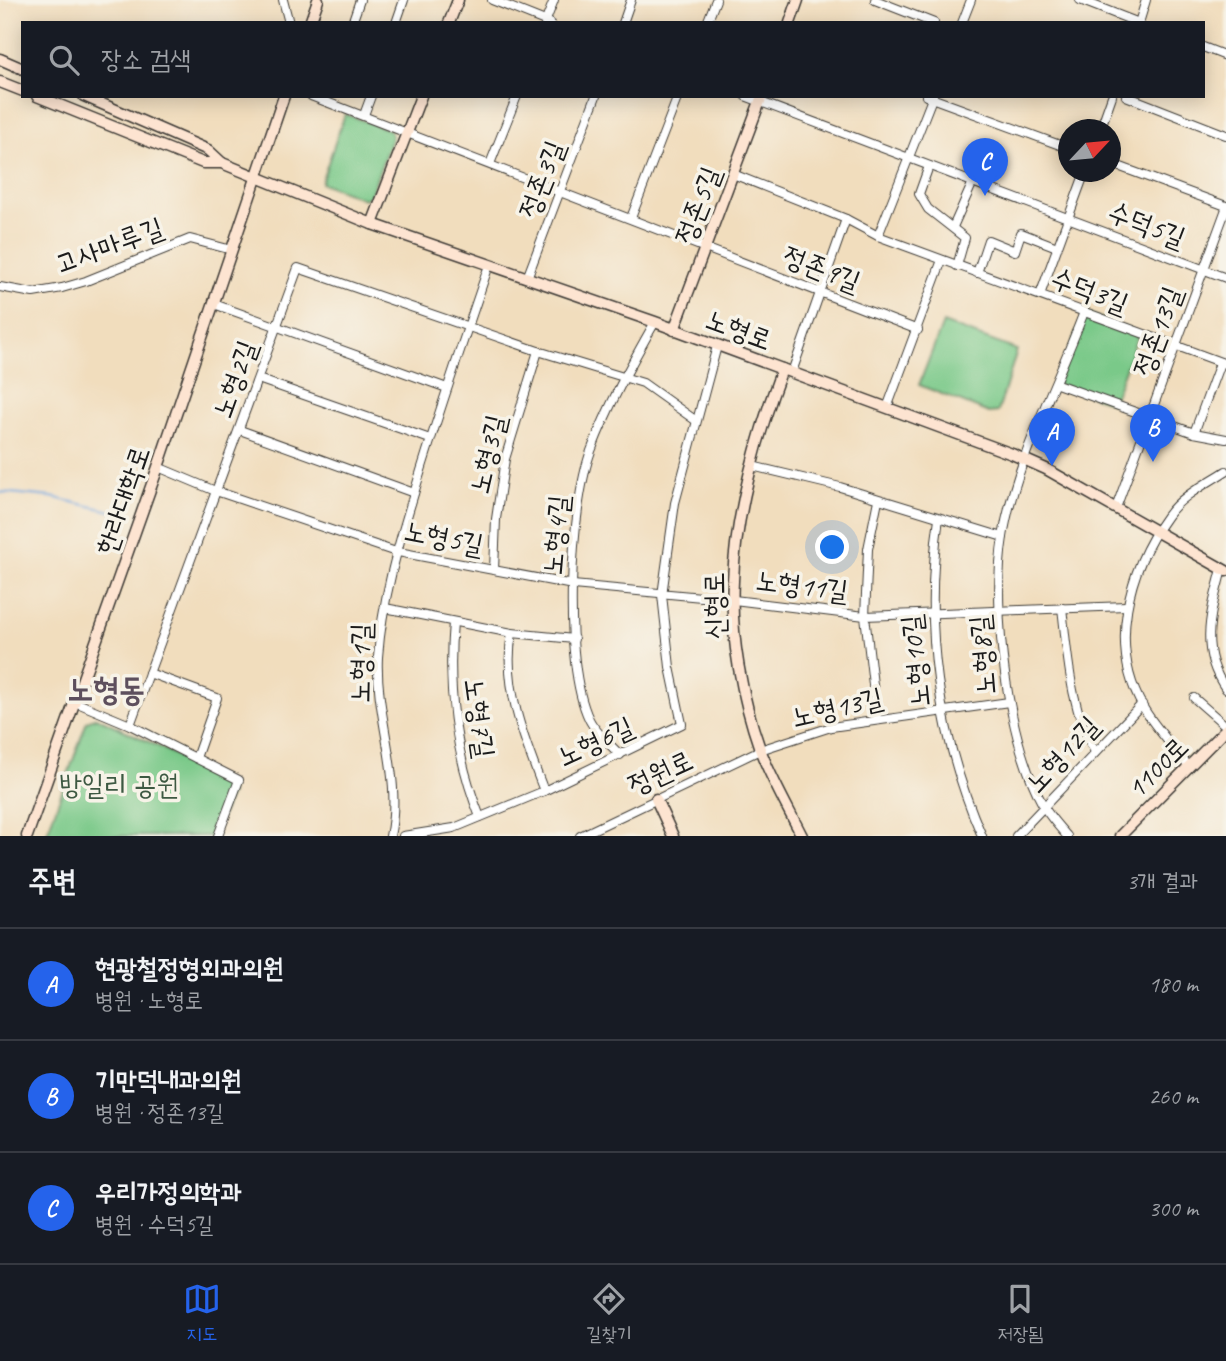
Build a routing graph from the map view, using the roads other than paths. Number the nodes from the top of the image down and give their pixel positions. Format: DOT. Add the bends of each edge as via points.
graph roads {
  1 [pos="284,0"];
  2 [pos="318,0"];
  3 [pos="360,0"];
  4 [pos="404,0"];
  5 [pos="458,0"];
  6 [pos="492,0"];
  7 [pos="554,0"];
  8 [pos="631,0"];
  9 [pos="716,0"];
  10 [pos="798,0"];
  11 [pos="875,0"];
  12 [pos="971,0"];
  13 [pos="1080,0"];
  14 [pos="1146,0"];
  15 [pos="289,21"];
  16 [pos="311,21"];
  17 [pos="353,21"];
  18 [pos="398,21"];
  19 [pos="450,21"];
  20 [pos="544,21"];
  21 [pos="547,21"];
  22 [pos="624,21"];
  23 [pos="708,21"];
  24 [pos="791,21"];
  25 [pos="929,21"];
  26 [pos="963,21"];
  27 [pos="1134,21"];
  28 [pos="1140,21"];
  29 [pos="1205,48"];
  30 [pos="1226,56"];
  31 [pos="0,59"];
  32 [pos="21,68"];
  33 [pos="0,82"];
  34 [pos="21,90"];
  35 [pos="42,98"];
  36 [pos="89,98"];
  37 [pos="283,98"];
  38 [pos="324,98"];
  39 [pos="370,98"];
  40 [pos="420,98"];
  41 [pos="516,98"];
  42 [pos="595,98"];
  43 [pos="677,98"];
  44 [pos="930,98"];
  45 [pos="933,98"];
  46 [pos="1111,98"];
  47 [pos="1131,98"];
  48 [pos="761,99"];
  49 [pos="364,116"];
  50 [pos="1104,119"];
  51 [pos="408,132"];
  52 [pos="1226,135"];
  53 [pos="1058,144"];
  54 [pos="908,158"];
  55 [pos="222,163"];
  56 [pos="490,164"];
  57 [pos="929,166"];
  58 [pos="1121,167"];
  59 [pos="733,174"];
  60 [pos="255,178"];
  61 [pos="973,182"];
  62 [pos="1081,182"];
  63 [pos="561,191"];
  64 [pos="1226,207"];
  65 [pos="631,218"];
  66 [pos="1068,218"];
  67 [pos="846,219"];
  68 [pos="372,224"];
  69 [pos="953,227"];
  70 [pos="878,236"];
  71 [pos="705,247"];
  72 [pos="1057,247"];
  73 [pos="232,250"];
  74 [pos="942,260"];
  75 [pos="489,265"];
  76 [pos="957,266"];
  77 [pos="1204,269"];
  78 [pos="977,273"];
  79 [pos="527,278"];
  80 [pos="1226,278"];
  81 [pos="0,287"];
  82 [pos="820,291"];
  83 [pos="1040,295"];
  84 [pos="214,304"];
  85 [pos="1084,313"];
  86 [pos="654,322"];
  87 [pos="277,327"];
  88 [pos="468,327"];
  89 [pos="674,330"];
  90 [pos="918,330"];
  91 [pos="717,346"];
  92 [pos="1175,347"];
  93 [pos="538,351"];
  94 [pos="1223,364"];
  95 [pos="787,370"];
  96 [pos="624,377"];
  97 [pos="258,379"];
  98 [pos="1057,384"];
  99 [pos="447,388"];
  100 [pos="887,408"];
  101 [pos="1149,417"];
  102 [pos="695,420"];
  103 [pos="240,430"];
  104 [pos="1194,433"];
  105 [pos="430,439"];
  106 [pos="1226,439"];
  107 [pos="1025,459"];
  108 [pos="752,466"];
  109 [pos="158,467"];
  110 [pos="1226,471"];
  111 [pos="217,491"];
  112 [pos="414,493"];
  113 [pos="878,500"];
  114 [pos="1116,508"];
  115 [pos="939,518"];
  116 [pos="1158,531"];
  117 [pos="1003,537"];
  118 [pos="396,552"];
  119 [pos="494,570"];
  120 [pos="1224,570"];
  121 [pos="573,585"];
  122 [pos="662,595"];
  123 [pos="734,600"];
  124 [pos="1126,606"];
  125 [pos="385,608"];
  126 [pos="1062,608"];
  127 [pos="999,610"];
  128 [pos="932,613"];
  129 [pos="865,616"];
  130 [pos="453,622"];
  131 [pos="512,633"];
  132 [pos="574,639"];
  133 [pos="149,673"];
  134 [pos="1226,689"];
  135 [pos="1195,698"];
  136 [pos="75,702"];
  137 [pos="1009,702"];
  138 [pos="1142,704"];
  139 [pos="942,711"];
  140 [pos="877,719"];
  141 [pos="130,724"];
  142 [pos="1226,727"];
  143 [pos="760,750"];
  144 [pos="1095,752"];
  145 [pos="620,755"];
  146 [pos="196,758"];
  147 [pos="1189,766"];
  148 [pos="544,791"];
  149 [pos="656,799"];
  150 [pos="1044,807"];
  151 [pos="480,817"];
  152 [pos="27,836"];
  153 [pos="218,836"];
  154 [pos="390,836"];
  155 [pos="403,836"];
  156 [pos="580,836"];
  157 [pos="673,836"];
  158 [pos="802,836"];
  159 [pos="982,836"];
  160 [pos="1016,836"];
  161 [pos="1067,836"];
  162 [pos="1120,836"];
  1 -- 15 [label="street"];
  2 -- 16 [label="main road"];
  3 -- 17 [label="street"];
  4 -- 18 [label="street"];
  5 -- 19 [label="main road"];
  6 -- 20 [label="street"];
  7 -- 21 [label="street"];
  8 -- 22 [label="street"];
  9 -- 23 [label="street"];
  10 -- 24 [label="main road"];
  11 -- 25 [label="street"];
  12 -- 26 [label="street"];
  13 -- 27 [label="street"];
  14 -- 28 [label="street"];
  29 -- 30 [label="street"];
  31 -- 32 [label="main road"];
  33 -- 34 [label="main road"];
  35 -- 55 [label="main road, 노형로" via="203,163"];
  36 -- 55 [label="main road, 노형로" via="208,150"];
  37 -- 60 [label="main road, 한라대학로"];
  38 -- 49 [label="street, 정존9길"];
  39 -- 49 [label="street"];
  40 -- 51 [label="main road"];
  41 -- 56 [label="street"];
  42 -- 63 [label="street, 정존3길"];
  43 -- 65 [label="street"];
  44 -- 54 [label="street"];
  45 -- 53 [label="street"];
  46 -- 50 [label="street"];
  47 -- 52 [label="street"];
  48 -- 54 [label="street, 수덕5길"];
  48 -- 59 [label="main road, 정존5길"];
  49 -- 51 [label="street, 정존9길"];
  51 -- 56 [label="street, 정존9길"];
  51 -- 68 [label="main road"];
  54 -- 57 [label="street, 수덕5길"];
  54 -- 70 [label="street"];
  55 -- 60 [label="main road, 노형로"];
  56 -- 63 [label="street, 정존9길"];
  57 -- 61 [label="street, 수덕5길"];
  57 -- 69 [label="street" via="919,194 928,209"];
  58 -- 64 [label="street"];
  59 -- 67 [label="street, 수덕3길"];
  59 -- 71 [label="main road, 정존5길"];
  60 -- 68 [label="main road, 노형로"];
  60 -- 73 [label="main road, 한라대학로"];
  61 -- 66 [label="street, 수덕5길"];
  61 -- 69 [label="street"];
  62 -- 66 [label="street"];
  63 -- 65 [label="street, 정존9길"];
  63 -- 79 [label="street, 정존3길"];
  64 -- 77 [label="street, 정존13길"];
  65 -- 71 [label="street, 정존9길"];
  66 -- 72 [label="street"];
  66 -- 77 [label="street, 수덕5길"];
  67 -- 70 [label="street, 수덕3길"];
  67 -- 82 [label="street"];
  68 -- 75 [label="main road, 노형로"];
  69 -- 76 [label="street" via="965,238"];
  70 -- 74 [label="street, 수덕3길"];
  71 -- 82 [label="street, 정존9길"];
  71 -- 89 [label="main road, 정존5길"];
  72 -- 78 [label="street, 수덕3길" via="1021,233 1015,251 988,240"];
  72 -- 83 [label="street"];
  73 -- 81 [label="street, 고사마루길" via="190,239 62,288 33,293"];
  73 -- 84 [label="main road, 한라대학로"];
  74 -- 76 [label="street, 수덕3길"];
  74 -- 90 [label="street"];
  75 -- 79 [label="main road, 노형로"];
  75 -- 88 [label="street, 노형1길"];
  76 -- 78 [label="street, 수덕3길"];
  77 -- 80 [label="street, 수덕5길"];
  77 -- 92 [label="street, 정존13길"];
  78 -- 83 [label="street, 수덕3길"];
  79 -- 86 [label="main road, 노형로"];
  82 -- 90 [label="street, 정존9길"];
  82 -- 95 [label="street"];
  83 -- 85 [label="street, 수덕3길"];
  84 -- 87 [label="street"];
  84 -- 109 [label="main road, 한라대학로"];
  85 -- 92 [label="street, 수덕3길"];
  85 -- 98 [label="street, 노형8길"];
  86 -- 89 [label="main road, 노형로"];
  86 -- 96 [label="street, 노형4길"];
  87 -- 88 [label="street, 노형2길" via="298,268"];
  87 -- 97 [label="street, 노형2길"];
  87 -- 99 [label="street"];
  88 -- 93 [label="street"];
  88 -- 99 [label="street, 노형1길"];
  89 -- 91 [label="main road, 노형로"];
  90 -- 100 [label="street"];
  91 -- 95 [label="main road, 노형로"];
  91 -- 102 [label="street"];
  92 -- 94 [label="street, 수덕3길"];
  92 -- 101 [label="street, 정존13길"];
  93 -- 96 [label="street"];
  93 -- 119 [label="street, 노형3길" via="505,459"];
  94 -- 104 [label="street"];
  95 -- 100 [label="main road, 노형로"];
  95 -- 108 [label="main road, 신형로" via="763,420"];
  96 -- 102 [label="street" via="643,383"];
  96 -- 121 [label="street, 노형4길" via="590,452 578,501"];
  97 -- 103 [label="street, 노형2길"];
  97 -- 105 [label="street"];
  98 -- 101 [label="street"];
  98 -- 107 [label="street, 노형8길"];
  99 -- 105 [label="street, 노형1길"];
  100 -- 107 [label="main road, 노형로"];
  101 -- 104 [label="street"];
  101 -- 114 [label="street, 정존13길"];
  102 -- 122 [label="street" via="675,503"];
  103 -- 111 [label="street, 노형2길"];
  103 -- 112 [label="street"];
  104 -- 106 [label="street"];
  105 -- 112 [label="street, 노형1길"];
  107 -- 114 [label="main road, 노형로"];
  107 -- 117 [label="street, 노형8길"];
  108 -- 113 [label="street"];
  108 -- 123 [label="main road, 신형로" via="733,581"];
  109 -- 111 [label="street, 노형5길"];
  109 -- 136 [label="main road, 한라대학로"];
  110 -- 116 [label="street" via="1185,498"];
  111 -- 118 [label="street, 노형5길"];
  111 -- 133 [label="street, 노형2길"];
  112 -- 118 [label="street, 노형1길"];
  113 -- 115 [label="street"];
  113 -- 129 [label="street" via="868,549"];
  114 -- 116 [label="main road, 노형로"];
  115 -- 117 [label="street"];
  115 -- 128 [label="street, 노형10길"];
  116 -- 120 [label="main road, 노형로"];
  116 -- 124 [label="street" via="1131,582"];
  117 -- 127 [label="street, 노형8길"];
  118 -- 119 [label="street, 노형5길"];
  118 -- 125 [label="street, 노형1길"];
  119 -- 121 [label="street, 노형5길"];
  120 -- 134 [label="street" via="1208,633 1212,666"];
  121 -- 122 [label="street, 노형5길"];
  121 -- 132 [label="street, 노형4길"];
  122 -- 123 [label="street, 노형5길"];
  122 -- 145 [label="street, 노형6길" via="682,724"];
  123 -- 129 [label="street, 노형11길"];
  123 -- 143 [label="main road, 신형로" via="739,672"];
  124 -- 126 [label="street, 노형11길"];
  124 -- 138 [label="street" via="1130,666"];
  125 -- 130 [label="street"];
  125 -- 154 [label="street, 노형1길" via="378,659 392,775"];
  126 -- 127 [label="street, 노형11길"];
  126 -- 144 [label="street" via="1071,687 1083,732"];
  127 -- 128 [label="street, 노형11길"];
  127 -- 137 [label="street, 노형8길"];
  128 -- 129 [label="street, 노형11길"];
  128 -- 139 [label="street, 노형10길"];
  129 -- 140 [label="street, 노형11길"];
  130 -- 131 [label="street"];
  130 -- 151 [label="street, 노형7길" via="449,662 453,715"];
  131 -- 132 [label="street"];
  131 -- 148 [label="street, 노형7길" via="509,651 517,710"];
  132 -- 145 [label="street, 노형4길" via="579,688 589,721"];
  133 -- 141 [label="street, 노형2길"];
  133 -- 146 [label="street" via="217,698"];
  135 -- 142 [label="street"];
  136 -- 141 [label="street"];
  136 -- 152 [label="main road, 한라대학로"];
  137 -- 139 [label="street, 노형13길"];
  137 -- 150 [label="street, 노형8길"];
  138 -- 144 [label="street, 노형12길"];
  138 -- 147 [label="street"];
  139 -- 140 [label="street, 노형13길"];
  139 -- 159 [label="street, 노형10길" via="963,793"];
  140 -- 143 [label="street, 노형13길" via="831,727"];
  141 -- 146 [label="street"];
  142 -- 147 [label="main road, 1100로"];
  143 -- 149 [label="street, 정원로"];
  143 -- 158 [label="main road, 신형로"];
  144 -- 150 [label="street, 노형12길"];
  145 -- 148 [label="street, 노형6길"];
  146 -- 153 [label="street" via="239,780"];
  147 -- 162 [label="main road, 1100로"];
  148 -- 151 [label="street, 노형6길"];
  149 -- 156 [label="street, 정원로"];
  149 -- 157 [label="main road"];
  150 -- 160 [label="street, 노형12길"];
  150 -- 161 [label="street, 노형8길"];
  151 -- 155 [label="street, 노형6길" via="454,828"];
}
